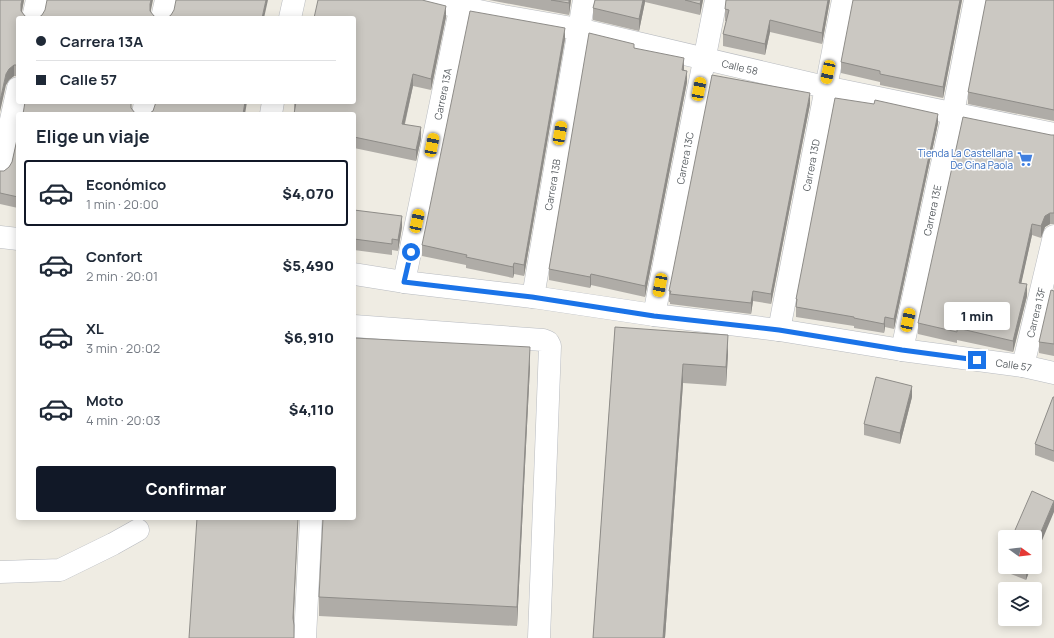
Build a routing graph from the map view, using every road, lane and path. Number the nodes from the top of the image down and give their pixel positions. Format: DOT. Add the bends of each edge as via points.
graph roads {
  1 [pos="37,0"];
  2 [pos="166,0"];
  3 [pos="294,0"];
  4 [pos="426,0"];
  5 [pos="584,0"];
  6 [pos="716,0"];
  7 [pos="843,0"];
  8 [pos="975,0"];
  9 [pos="461,4"];
  10 [pos="33,16"];
  11 [pos="162,16"];
  12 [pos="290,16"];
  13 [pos="578,29"];
  14 [pos="705,58"];
  15 [pos="826,87"];
  16 [pos="16,97"];
  17 [pos="953,113"];
  18 [pos="1054,134"];
  19 [pos="0,170"];
  20 [pos="1054,236"];
  21 [pos="0,237"];
  22 [pos="16,239"];
  23 [pos="356,274"];
  24 [pos="404,282"];
  25 [pos="532,297"];
  26 [pos="654,316"];
  27 [pos="356,326"];
  28 [pos="779,330"];
  29 [pos="902,350"];
  30 [pos="1023,366"];
  31 [pos="1054,372"];
  32 [pos="311,520"];
  33 [pos="138,530"];
  34 [pos="0,572"];
  35 [pos="305,638"];
  36 [pos="539,638"];
  1 -- 10 [label="street"];
  2 -- 11 [label="street"];
  3 -- 12 [label="street"];
  4 -- 9 [label="street, Calle 58"];
  5 -- 13 [label="street, Carrera 13B"];
  6 -- 14 [label="street, Carrera 13C"];
  7 -- 15 [label="street, Carrera 13D"];
  8 -- 17 [label="street, Carrera 13E"];
  9 -- 13 [label="street, Calle 58"];
  9 -- 24 [label="street, Carrera 13A"];
  13 -- 14 [label="street, Calle 58"];
  13 -- 25 [label="street, Carrera 13B"];
  14 -- 15 [label="street, Calle 58"];
  14 -- 26 [label="street, Carrera 13C"];
  15 -- 17 [label="street, Calle 58"];
  15 -- 28 [label="street, Carrera 13D"];
  16 -- 19 [label="street"];
  17 -- 18 [label="street, Calle 58"];
  17 -- 29 [label="street, Carrera 13E"];
  20 -- 30 [label="street, Carrera 13F"];
  21 -- 22 [label="street"];
  23 -- 24 [label="street, Calle 57"];
  24 -- 25 [label="street, Calle 57"];
  25 -- 26 [label="street, Calle 57"];
  26 -- 28 [label="street, Calle 57"];
  27 -- 36 [label="street" via="548,342 550,346"];
  28 -- 29 [label="street, Calle 57"];
  29 -- 30 [label="street, Calle 57"];
  30 -- 31 [label="street, Calle 57"];
  32 -- 35 [label="street"];
  33 -- 34 [label="street" via="60,570"];
}
